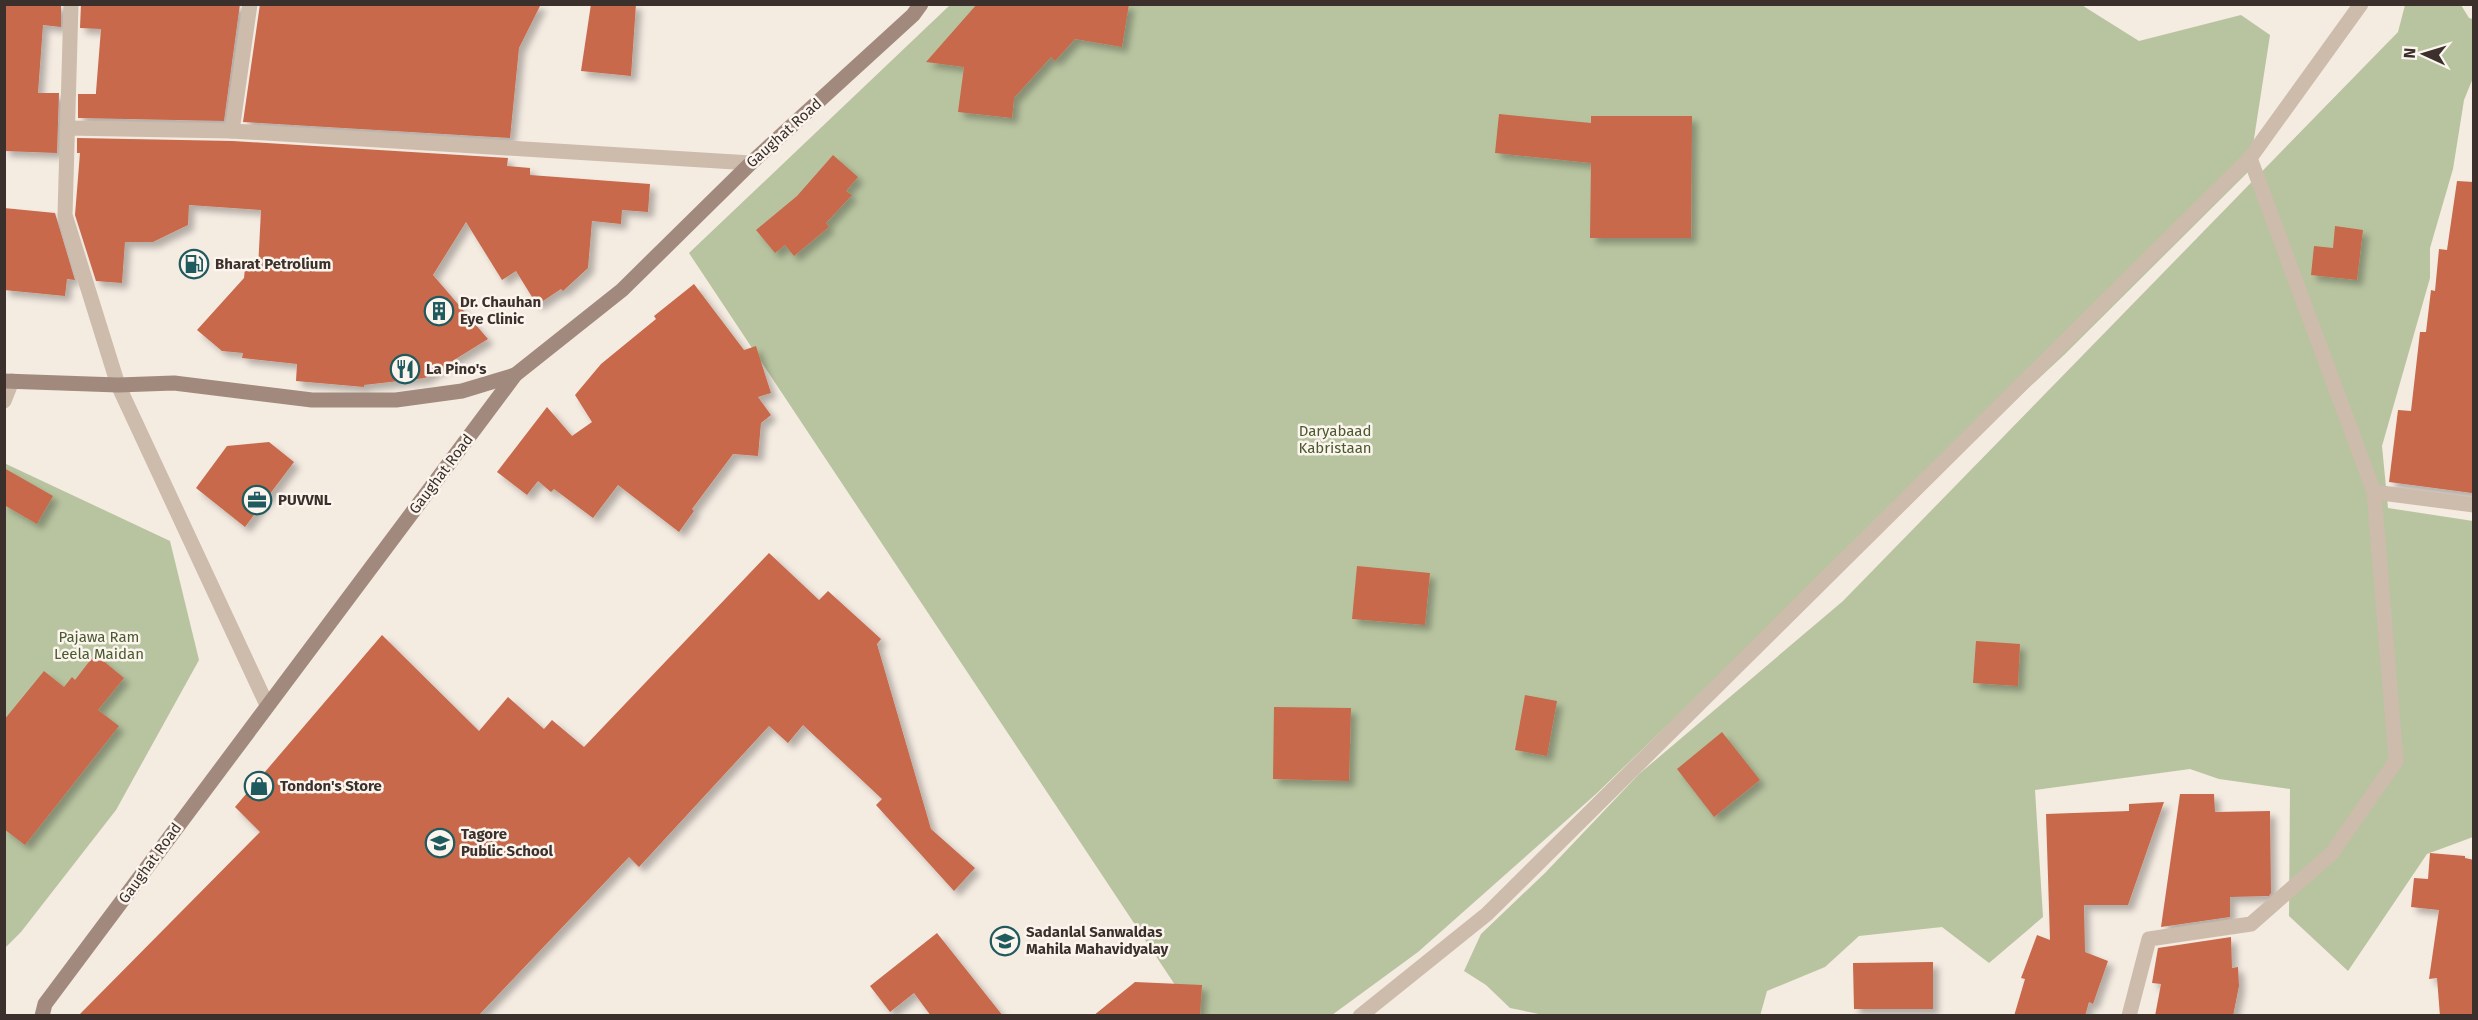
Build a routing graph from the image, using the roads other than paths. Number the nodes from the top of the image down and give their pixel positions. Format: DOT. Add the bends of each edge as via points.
graph roads {
  1 [pos="71,4"];
  2 [pos="249,4"];
  3 [pos="921,4"];
  4 [pos="2361,4"];
  5 [pos="68,128"];
  6 [pos="232,131"];
  7 [pos="2250,158"];
  8 [pos="751,163"];
  9 [pos="515,375"];
  10 [pos="8,381"];
  11 [pos="118,385"];
  12 [pos="4,401"];
  13 [pos="2374,492"];
  14 [pos="2474,505"];
  15 [pos="267,705"];
  16 [pos="42,1016"];
  17 [pos="1360,1016"];
  18 [pos="2128,1016"];
  1 -- 5 [label="street"];
  2 -- 6 [label="street"];
  3 -- 8 [label="main road, Gaughat Road"];
  4 -- 7 [label="street"];
  5 -- 6 [label="street"];
  5 -- 11 [label="street" via="65,214"];
  6 -- 8 [label="street"];
  7 -- 13 [label="street"];
  7 -- 17 [label="street" via="1487,914"];
  8 -- 9 [label="main road, Gaughat Road" via="622,290"];
  9 -- 11 [label="main road" via="462,391 396,400 312,400 174,383"];
  9 -- 15 [label="main road, Gaughat Road"];
  10 -- 11 [label="main road"];
  10 -- 12 [label="street"];
  11 -- 15 [label="street"];
  13 -- 14 [label="street"];
  13 -- 18 [label="street" via="2396,761 2332,854 2251,924 2149,939"];
  15 -- 16 [label="main road, Gaughat Road" via="45,1004"];
}
